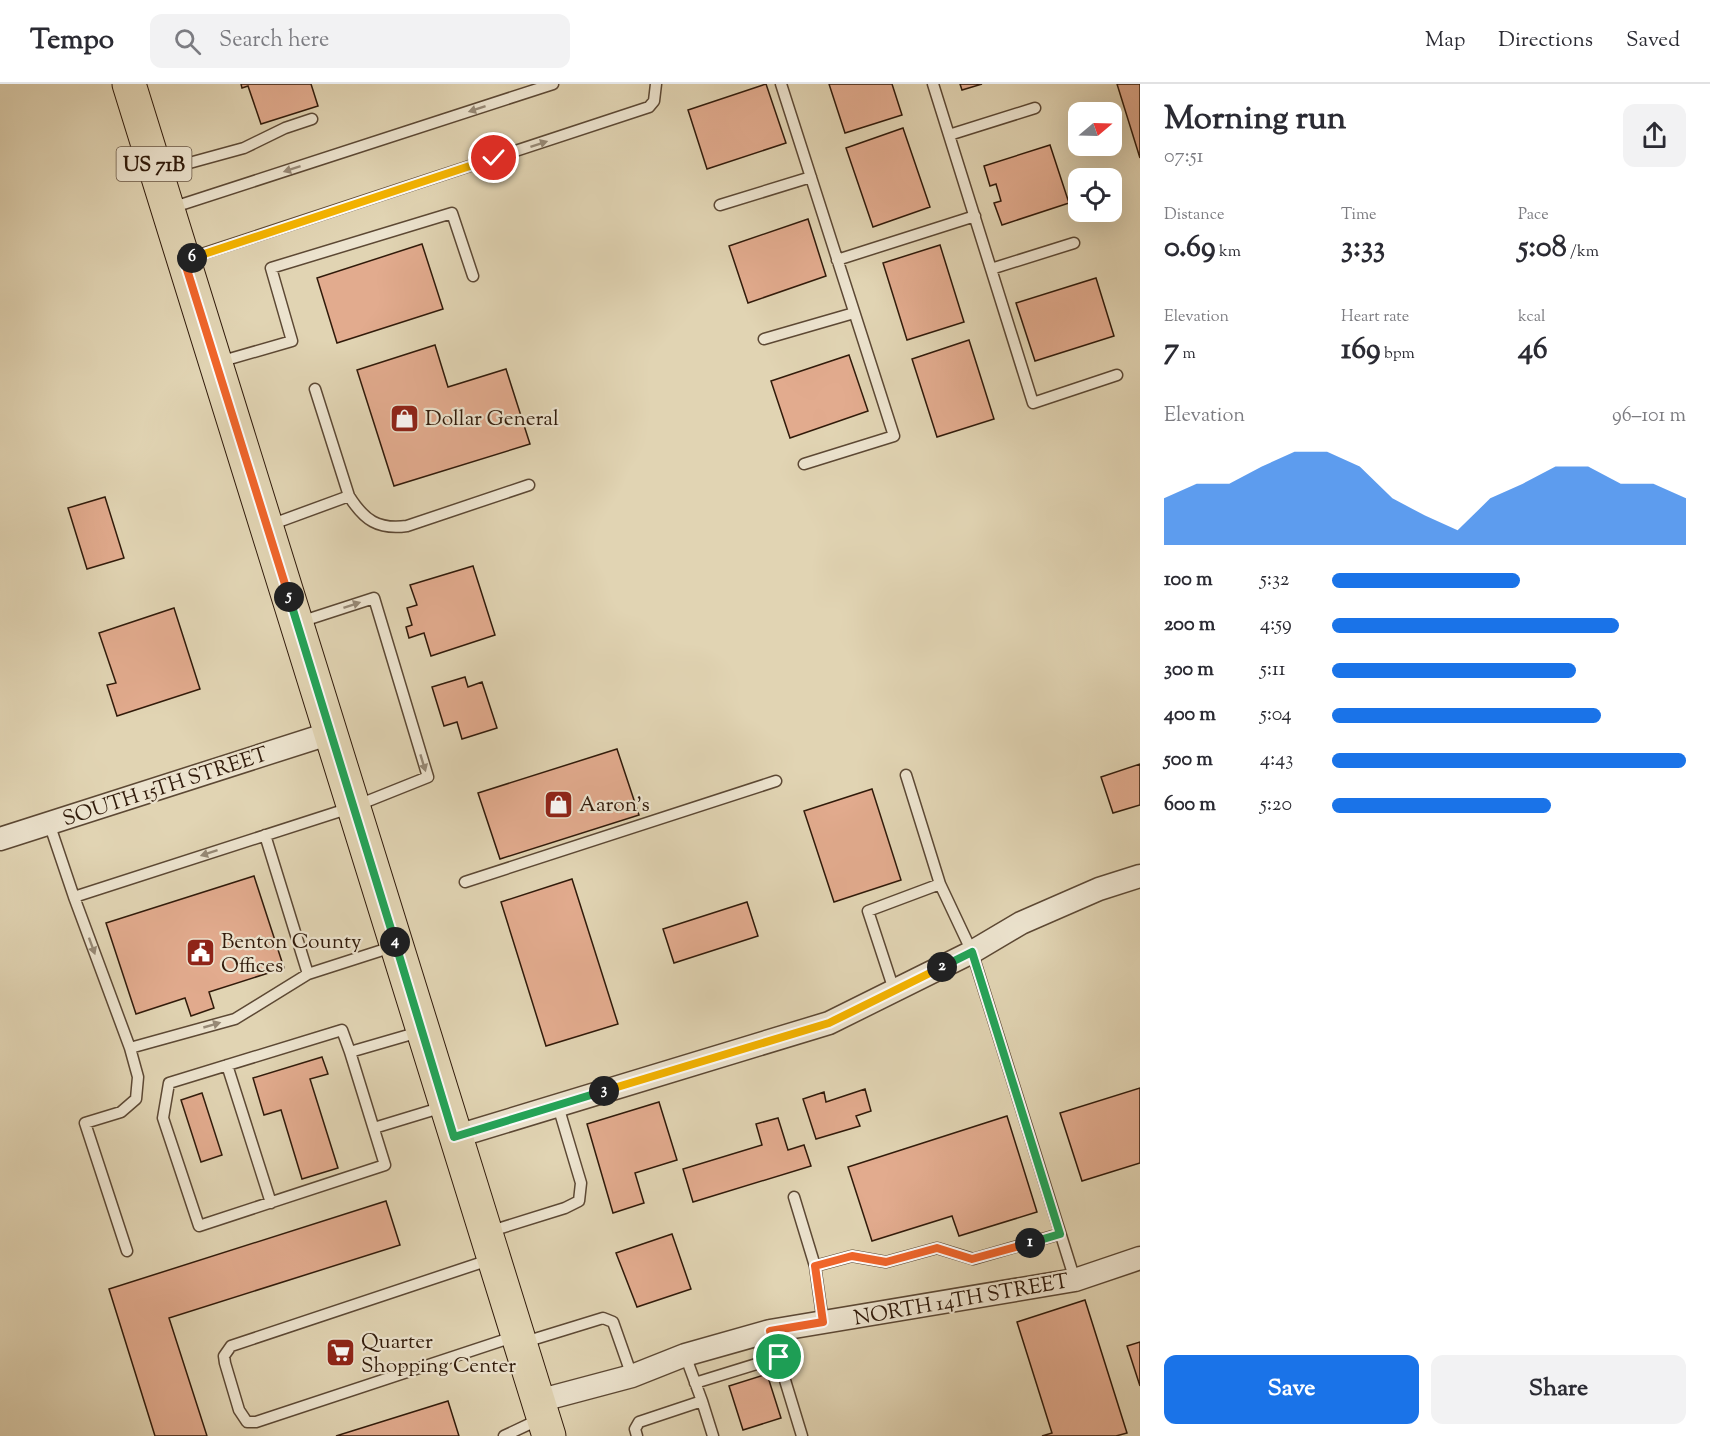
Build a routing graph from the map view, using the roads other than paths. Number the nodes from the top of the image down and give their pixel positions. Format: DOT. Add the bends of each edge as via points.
graph roads {
  1 [pos="129,84"];
  2 [pos="553,84"];
  3 [pos="656,84"];
  4 [pos="781,84"];
  5 [pos="933,84"];
  6 [pos="1035,108"];
  7 [pos="312,119"];
  8 [pos="949,135"];
  9 [pos="157,172"];
  10 [pos="811,177"];
  11 [pos="720,205"];
  12 [pos="168,209"];
  13 [pos="975,216"];
  14 [pos="1074,243"];
  15 [pos="184,260"];
  16 [pos="837,260"];
  17 [pos="991,269"];
  18 [pos="473,276"];
  19 [pos="854,313"];
  20 [pos="764,339"];
  21 [pos="216,363"];
  22 [pos="1117,375"];
  23 [pos="315,389"];
  24 [pos="804,464"];
  25 [pos="529,485"];
  26 [pos="349,496"];
  27 [pos="266,526"];
  28 [pos="297,623"];
  29 [pos="331,733"];
  30 [pos="906,775"];
  31 [pos="776,781"];
  32 [pos="353,807"];
  33 [pos="49,823"];
  34 [pos="265,835"];
  35 [pos="0,839"];
  36 [pos="1140,876"];
  37 [pos="465,882"];
  38 [pos="940,884"];
  39 [pos="74,897"];
  40 [pos="396,945"];
  41 [pos="972,952"];
  42 [pos="309,974"];
  43 [pos="894,990"];
  44 [pos="422,1031"];
  45 [pos="130,1048"];
  46 [pos="351,1052"];
  47 [pos="227,1065"];
  48 [pos="558,1106"];
  49 [pos="445,1107"];
  50 [pos="374,1128"];
  51 [pos="454,1137"];
  52 [pos="794,1197"];
  53 [pos="271,1203"];
  54 [pos="1060,1234"];
  55 [pos="489,1246"];
  56 [pos="127,1251"];
  57 [pos="1140,1258"];
  58 [pos="815,1266"];
  59 [pos="1075,1280"];
  60 [pos="823,1322"];
  61 [pos="770,1331"];
  62 [pos="518,1340"];
  63 [pos="685,1355"];
  64 [pos="779,1357"];
  65 [pos="632,1376"];
  66 [pos="696,1383"];
  67 [pos="702,1401"];
  68 [pos="543,1418"];
  69 [pos="504,1436"];
  70 [pos="637,1436"];
  71 [pos="713,1436"];
  72 [pos="802,1436"];
  1 -- 9 [label="main road, US 71B"];
  2 -- 12 [label="lane, one-way"];
  15 -- 3 [label="lane, one-way" via="649,107 654,101"];
  4 -- 10 [label="lane"];
  5 -- 8 [label="lane"];
  6 -- 8 [label="lane"];
  7 -- 9 [label="lane" via="244,148"];
  8 -- 13 [label="lane"];
  9 -- 12 [label="main road, US 71B"];
  10 -- 11 [label="lane"];
  10 -- 16 [label="lane"];
  12 -- 15 [label="main road, US 71B"];
  13 -- 16 [label="lane"];
  13 -- 17 [label="lane"];
  14 -- 17 [label="lane"];
  15 -- 21 [label="main road, US 71B"];
  16 -- 19 [label="lane"];
  17 -- 22 [label="lane" via="1033,403"];
  18 -- 21 [label="lane" via="452,213 271,268 292,341"];
  19 -- 20 [label="lane"];
  19 -- 24 [label="lane" via="894,436"];
  21 -- 27 [label="main road, US 71B"];
  23 -- 26 [label="lane"];
  25 -- 26 [label="lane" via="389,529 362,516"];
  26 -- 27 [label="lane"];
  27 -- 28 [label="main road, US 71B"];
  28 -- 29 [label="main road, US 71B"];
  28 -- 32 [label="lane, one-way" via="374,598 428,777"];
  29 -- 32 [label="main road, US 71B"];
  29 -- 33 [label="street, SOUTH 15TH STREET"];
  30 -- 38 [label="lane"];
  31 -- 37 [label="lane"];
  32 -- 34 [label="lane"];
  32 -- 40 [label="main road, US 71B"];
  33 -- 35 [label="street, SOUTH 15TH STREET"];
  33 -- 39 [label="lane"];
  34 -- 39 [label="lane, one-way"];
  34 -- 42 [label="lane"];
  36 -- 41 [label="street" via="1021,923"];
  38 -- 41 [label="lane"];
  38 -- 43 [label="lane" via="868,911"];
  39 -- 45 [label="lane, one-way"];
  40 -- 42 [label="lane"];
  40 -- 44 [label="main road, US 71B"];
  41 -- 43 [label="street"];
  41 -- 54 [label="lane"];
  45 -- 42 [label="lane, one-way" via="235,1019"];
  43 -- 48 [label="street" via="829,1023"];
  44 -- 46 [label="lane"];
  44 -- 49 [label="main road, US 71B"];
  45 -- 56 [label="lane" via="138,1077 136,1099 122,1112 85,1123"];
  46 -- 47 [label="lane" via="342,1030"];
  46 -- 50 [label="lane"];
  47 -- 53 [label="lane"];
  47 -- 53 [label="lane" via="169,1083 163,1118 199,1226"];
  48 -- 51 [label="street"];
  48 -- 55 [label="lane" via="580,1183 579,1201"];
  49 -- 50 [label="lane"];
  49 -- 51 [label="main road, US 71B"];
  50 -- 53 [label="lane" via="385,1165"];
  51 -- 55 [label="main road, US 71B"];
  52 -- 58 [label="lane"];
  54 -- 58 [label="lane" via="972,1259 937,1248 886,1262 852,1256"];
  54 -- 59 [label="lane"];
  55 -- 62 [label="main road, US 71B"];
  55 -- 62 [label="lane" via="231,1346 225,1363 239,1410 247,1422 256,1422"];
  57 -- 59 [label="street, NORTH 14TH STREET"];
  58 -- 60 [label="lane"];
  59 -- 60 [label="street, NORTH 14TH STREET"];
  60 -- 61 [label="street, NORTH 14TH STREET"];
  61 -- 63 [label="street, NORTH 14TH STREET"];
  61 -- 64 [label="lane"];
  62 -- 65 [label="lane" via="603,1318 613,1322"];
  62 -- 68 [label="main road, US 71B"];
  63 -- 65 [label="street, NORTH 14TH STREET"];
  63 -- 66 [label="lane"];
  64 -- 66 [label="lane"];
  64 -- 72 [label="lane"];
  65 -- 68 [label="street, NORTH 14TH STREET"];
  66 -- 67 [label="lane"];
  67 -- 70 [label="lane" via="639,1422"];
  67 -- 71 [label="lane"];
  68 -- 69 [label="lane"];
}
